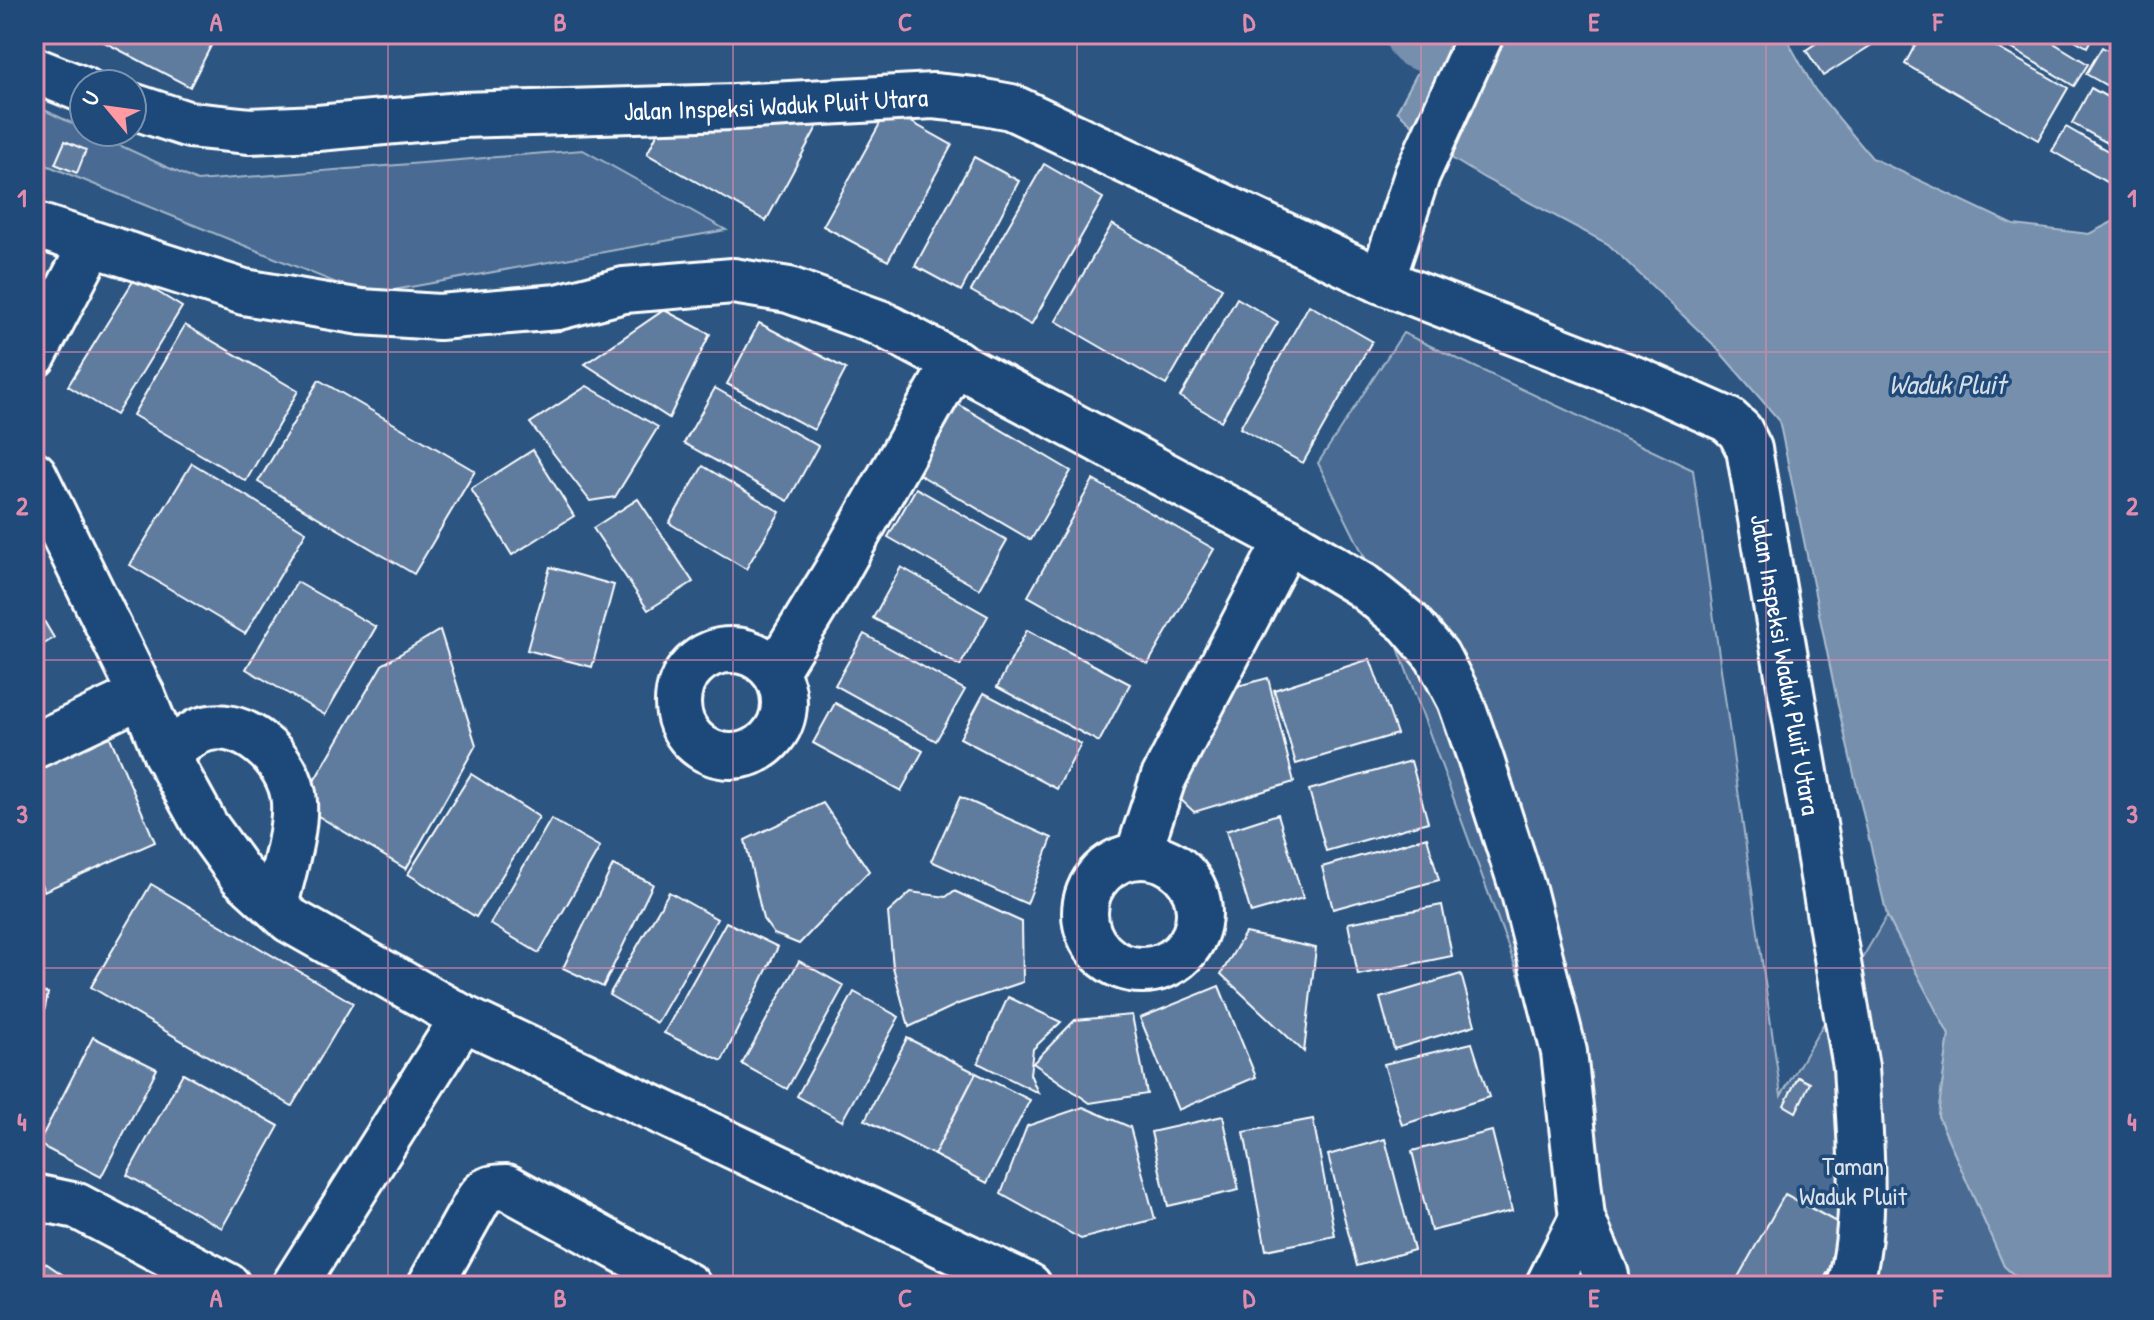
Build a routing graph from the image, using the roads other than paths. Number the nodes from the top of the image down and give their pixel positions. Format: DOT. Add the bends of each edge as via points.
graph roads {
  1 [pos="1481,34"];
  2 [pos="34,70"];
  3 [pos="68,84"];
  4 [pos="148,111"];
  5 [pos="34,225"];
  6 [pos="92,244"];
  7 [pos="1382,281"];
  8 [pos="34,355"];
  9 [pos="955,362"];
  10 [pos="34,474"];
  11 [pos="1287,540"];
  12 [pos="775,672"];
  13 [pos="142,695"];
  14 [pos="34,746"];
  15 [pos="166,754"];
  16 [pos="1138,855"];
  17 [pos="275,906"];
  18 [pos="463,1018"];
  19 [pos="34,1197"];
  20 [pos="1582,1218"];
  21 [pos="1606,1281"];
  22 [pos="228,1286"];
  23 [pos="294,1286"];
  24 [pos="430,1286"];
  25 [pos="688,1286"];
  26 [pos="1029,1286"];
  27 [pos="1548,1286"];
  28 [pos="1563,1286"];
  29 [pos="1850,1286"];
  1 -- 7 [label="street" via="1417,175"];
  2 -- 3 [label="street"];
  4 -- 7 [label="street, Jalan Inspeksi Waduk Pluit Utara" via="190,125 250,131 461,115 933,96 973,100 1011,107"];
  5 -- 6 [label="street"];
  6 -- 8 [label="street"];
  6 -- 9 [label="street" via="244,292 361,312 439,317 558,307 624,290 733,281 789,290 867,318"];
  7 -- 29 [label="street, Jalan Inspeksi Waduk Pluit Utara" via="1728,420 1749,449 1856,1067 1862,1166 1859,1255"];
  9 -- 11 [label="street"];
  9 -- 12 [label="street"];
  10 -- 13 [label="street"];
  11 -- 16 [label="street" via="1163,779"];
  11 -- 20 [label="street" via="1362,585 1409,623 1437,656 1460,700 1524,893 1564,1052"];
  13 -- 14 [label="street"];
  13 -- 15 [label="street"];
  15 -- 17 [label="street" via="241,875"];
  15 -- 17 [label="street" via="199,731 225,728 247,734 285,770 294,801"];
  17 -- 18 [label="street" via="290,920"];
  18 -- 23 [label="street"];
  18 -- 26 [label="street"];
  19 -- 22 [label="street" via="77,1206"];
  20 -- 21 [label="street"];
  20 -- 27 [label="street"];
  21 -- 28 [label="street"];
  24 -- 25 [label="street" via="484,1191 507,1187"];
}
